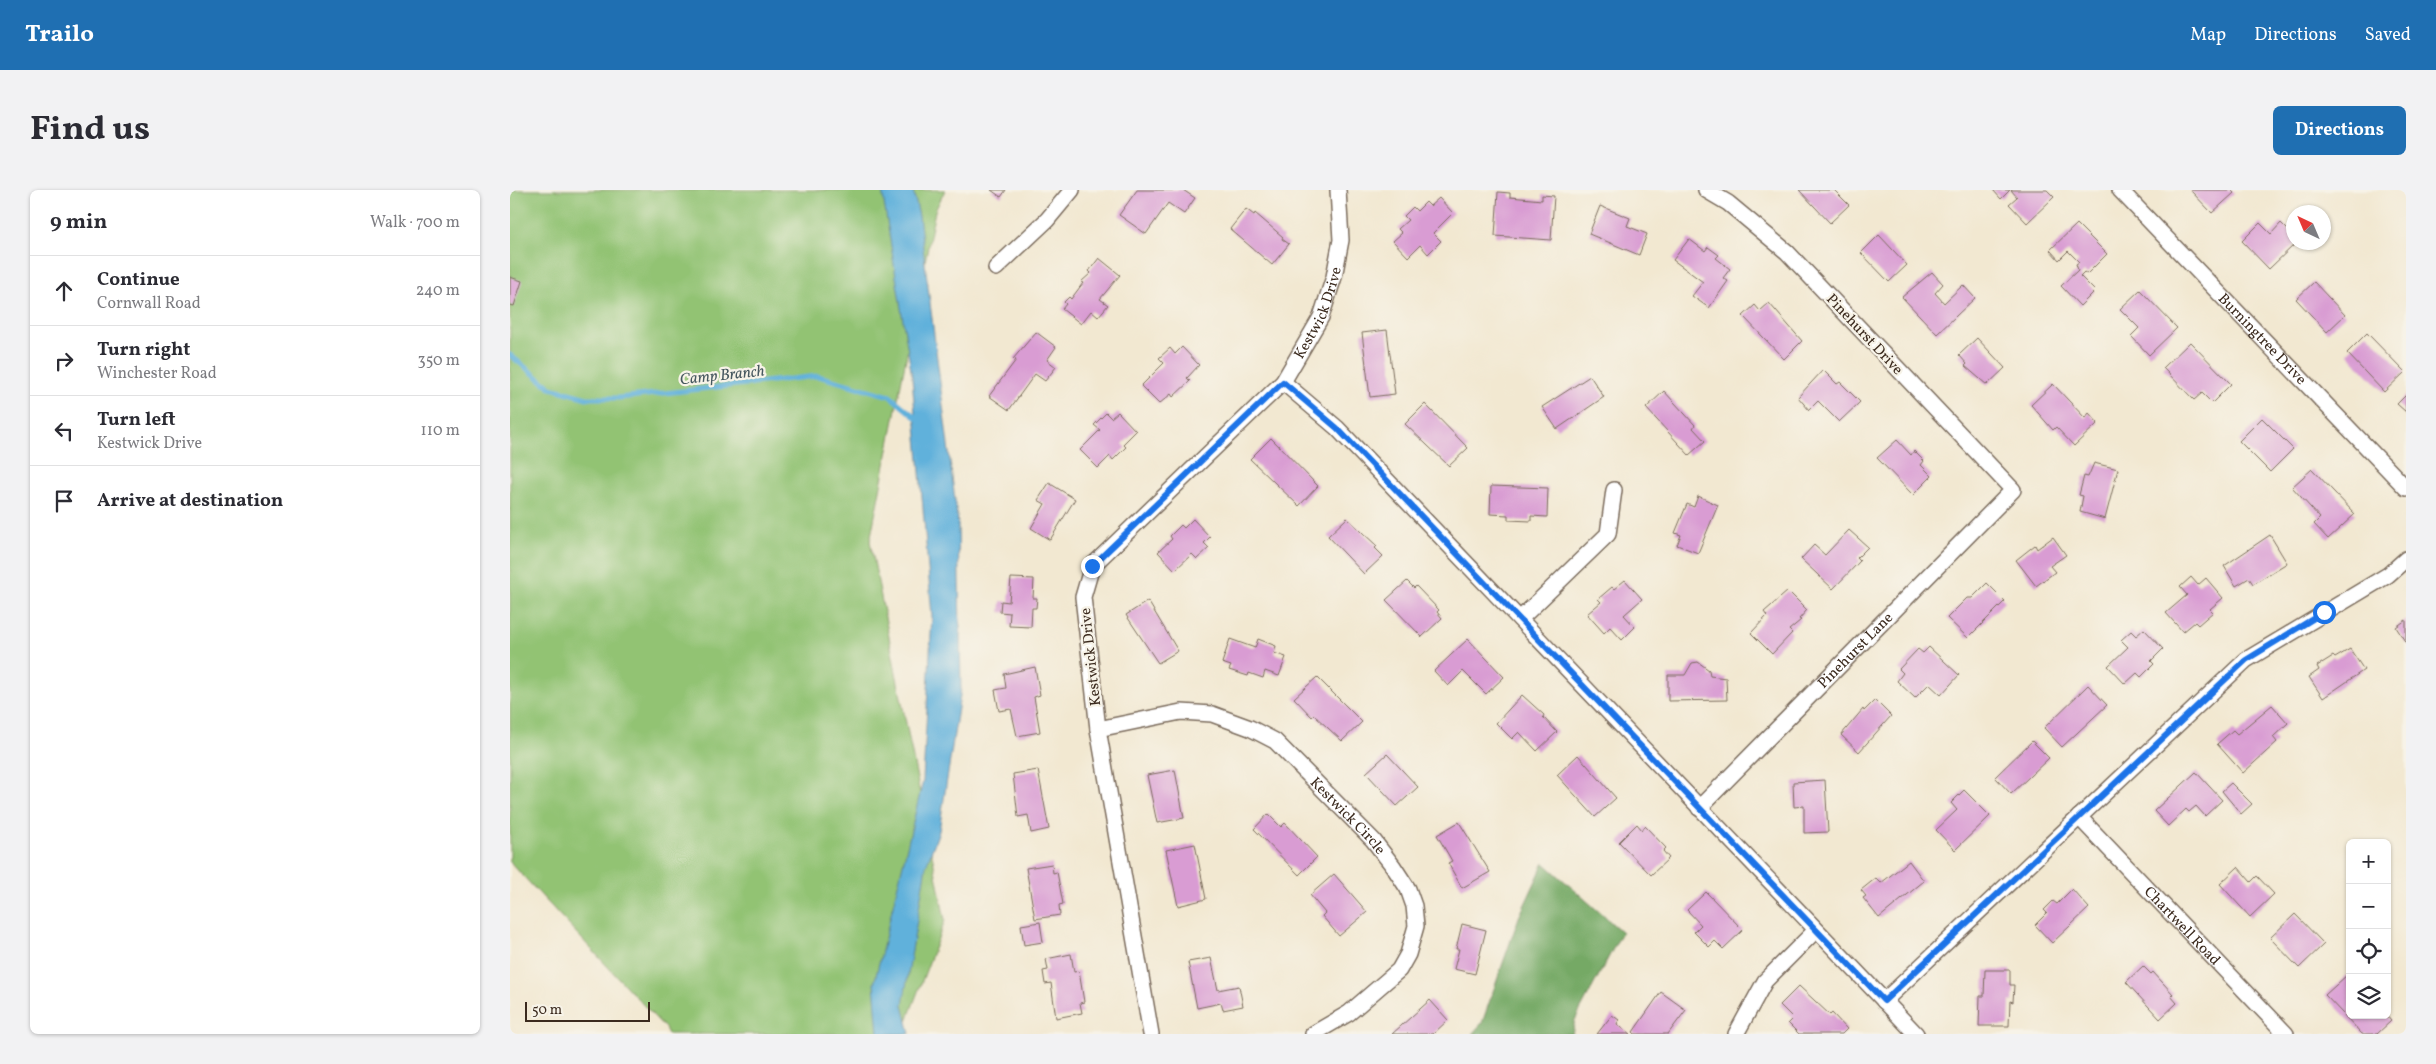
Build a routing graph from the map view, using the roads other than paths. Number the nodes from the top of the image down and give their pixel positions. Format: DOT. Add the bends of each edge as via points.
graph roads {
  1 [pos="1072,190"];
  2 [pos="1338,190"];
  3 [pos="1706,190"];
  4 [pos="2120,190"];
  5 [pos="996,268"];
  6 [pos="1283,382"];
  7 [pos="2406,488"];
  8 [pos="1614,490"];
  9 [pos="2013,490"];
  10 [pos="2406,559"];
  11 [pos="1520,619"];
  12 [pos="1098,729"];
  13 [pos="1699,808"];
  14 [pos="2079,817"];
  15 [pos="1815,930"];
  16 [pos="1884,1001"];
  17 [pos="1151,1034"];
  18 [pos="1313,1034"];
  19 [pos="1736,1034"];
  20 [pos="1916,1034"];
  21 [pos="2286,1034"];
  1 -- 5 [label="street" via="1048,220"];
  2 -- 6 [label="street, Kestwick Drive" via="1341,240 1334,277 1321,317"];
  3 -- 9 [label="street, Pinehurst Drive" via="1728,203 1787,252"];
  4 -- 7 [label="street, Burningtree Drive"];
  6 -- 11 [label="street" via="1337,428"];
  6 -- 12 [label="street, Kestwick Drive" via="1092,566 1083,597"];
  8 -- 11 [label="street" via="1608,534"];
  9 -- 13 [label="street, Pinehurst Lane"];
  10 -- 14 [label="street" via="2388,575 2246,660"];
  11 -- 13 [label="street"];
  12 -- 17 [label="street, Kestwick Drive"];
  12 -- 18 [label="street, Kestwick Circle" via="1181,712 1212,714 1250,728 1275,741 1373,840 1393,866 1414,906 1416,926 1408,954 1399,970 1349,1013"];
  13 -- 15 [label="street"];
  14 -- 16 [label="street"];
  14 -- 21 [label="street, Chartwell Road"];
  15 -- 16 [label="street"];
  15 -- 19 [label="street" via="1765,981"];
  16 -- 20 [label="street"];
}
